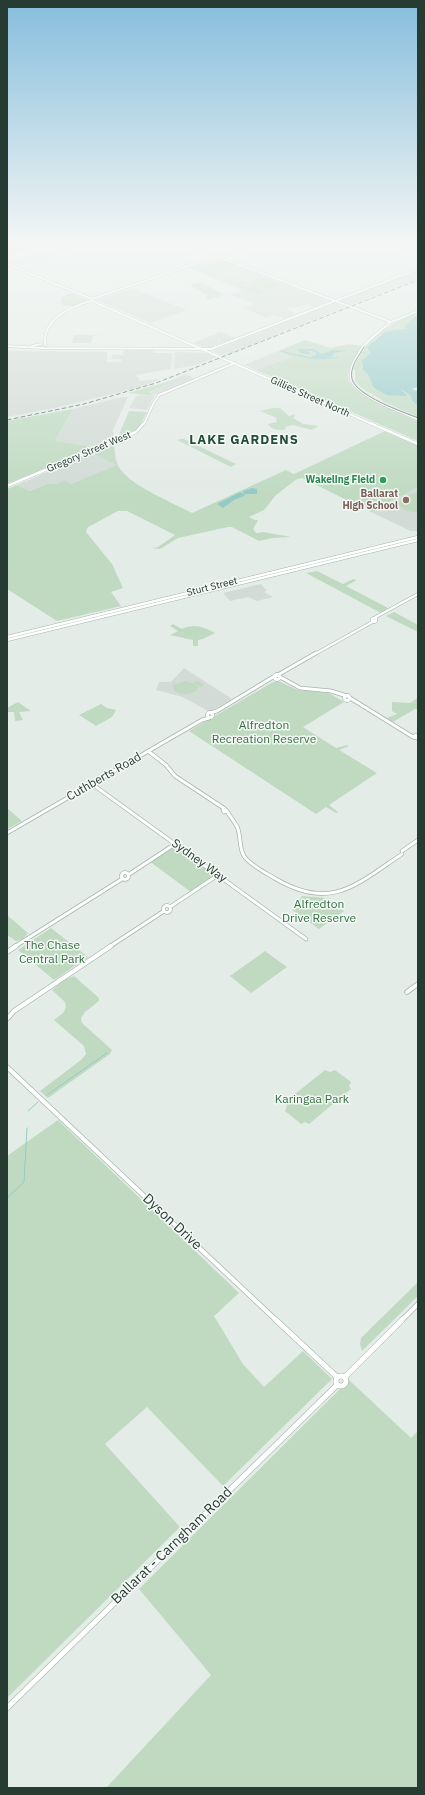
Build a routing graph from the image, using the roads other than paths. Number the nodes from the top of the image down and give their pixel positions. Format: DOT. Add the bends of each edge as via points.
graph roads {
  1 [pos="50,326"];
  2 [pos="150,326"];
  3 [pos="269,326"];
  4 [pos="386,326"];
  5 [pos="45,340"];
  6 [pos="228,342"];
  7 [pos="7,346"];
  8 [pos="40,346"];
  9 [pos="45,346"];
  10 [pos="213,348"];
  11 [pos="156,349"];
  12 [pos="203,349"];
  13 [pos="212,352"];
  14 [pos="236,364"];
  15 [pos="418,419"];
  16 [pos="418,444"];
  17 [pos="7,486"];
  18 [pos="418,537"];
  19 [pos="418,540"];
  20 [pos="418,594"];
  21 [pos="142,604"];
  22 [pos="146,607"];
  23 [pos="29,632"];
  24 [pos="33,634"];
  25 [pos="7,639"];
  26 [pos="277,678"];
  27 [pos="416,737"];
  28 [pos="147,752"];
  29 [pos="92,784"];
  30 [pos="7,833"];
  31 [pos="418,840"];
  32 [pos="175,844"];
  33 [pos="218,875"];
  34 [pos="306,939"];
  35 [pos="7,952"];
  36 [pos="418,984"];
  37 [pos="407,992"];
  38 [pos="7,1017"];
  39 [pos="7,1067"];
  40 [pos="418,1304"];
  41 [pos="336,1377"];
  42 [pos="345,1377"];
  43 [pos="337,1384"];
  44 [pos="7,1708"];
  1 -- 5 [label="main road"];
  2 -- 12 [label="main road, Gillies Street North"];
  3 -- 6 [label="main road"];
  4 -- 15 [label="main road" via="362,349 351,370 351,380 363,392"];
  5 -- 8 [label="main road"];
  5 -- 9 [label="main road"];
  6 -- 10 [label="main road"];
  6 -- 12 [label="main road"];
  7 -- 8 [label="main road"];
  7 -- 8 [label="main road"];
  8 -- 9 [label="main road"];
  9 -- 11 [label="main road"];
  10 -- 12 [label="main road"];
  10 -- 13 [label="main road"];
  11 -- 12 [label="main road"];
  11 -- 12 [label="main road"];
  12 -- 13 [label="main road, Gillies Street North"];
  12 -- 14 [label="main road, Gillies Street North"];
  13 -- 14 [label="main road, Gillies Street North"];
  14 -- 16 [label="main road, Gillies Street North"];
  14 -- 17 [label="main road, Gregory Street West" via="159,395 138,432"];
  18 -- 21 [label="main road, Sturt Street"];
  19 -- 22 [label="main road, Sturt Street"];
  20 -- 26 [label="main road, Cuthberts Road"];
  21 -- 22 [label="main road"];
  21 -- 23 [label="main road, Sturt Street"];
  22 -- 24 [label="main road, Sturt Street"];
  23 -- 24 [label="main road"];
  23 -- 25 [label="main road, Sturt Street"];
  24 -- 25 [label="main road, Sturt Street"];
  26 -- 27 [label="main road" via="302,688 339,694"];
  26 -- 28 [label="main road, Cuthberts Road"];
  28 -- 29 [label="main road, Cuthberts Road"];
  28 -- 31 [label="main road" via="176,777 225,812 238,830 241,848 247,859 286,887 304,894 327,895 347,889"];
  29 -- 30 [label="main road, Cuthberts Road"];
  29 -- 32 [label="main road, Sydney Way"];
  32 -- 33 [label="main road, Sydney Way"];
  32 -- 35 [label="main road" via="128,875 128,879 122,879"];
  33 -- 34 [label="main road, Sydney Way"];
  33 -- 38 [label="main road" via="170,907 170,911 164,911"];
  36 -- 37 [label="main road"];
  39 -- 41 [label="main road, Dyson Drive"];
  40 -- 42 [label="main road"];
  41 -- 42 [label="main road"];
  41 -- 43 [label="main road"];
  42 -- 43 [label="main road" via="344,1385"];
  43 -- 44 [label="main road, Ballarat - Carngham Road"];
}
